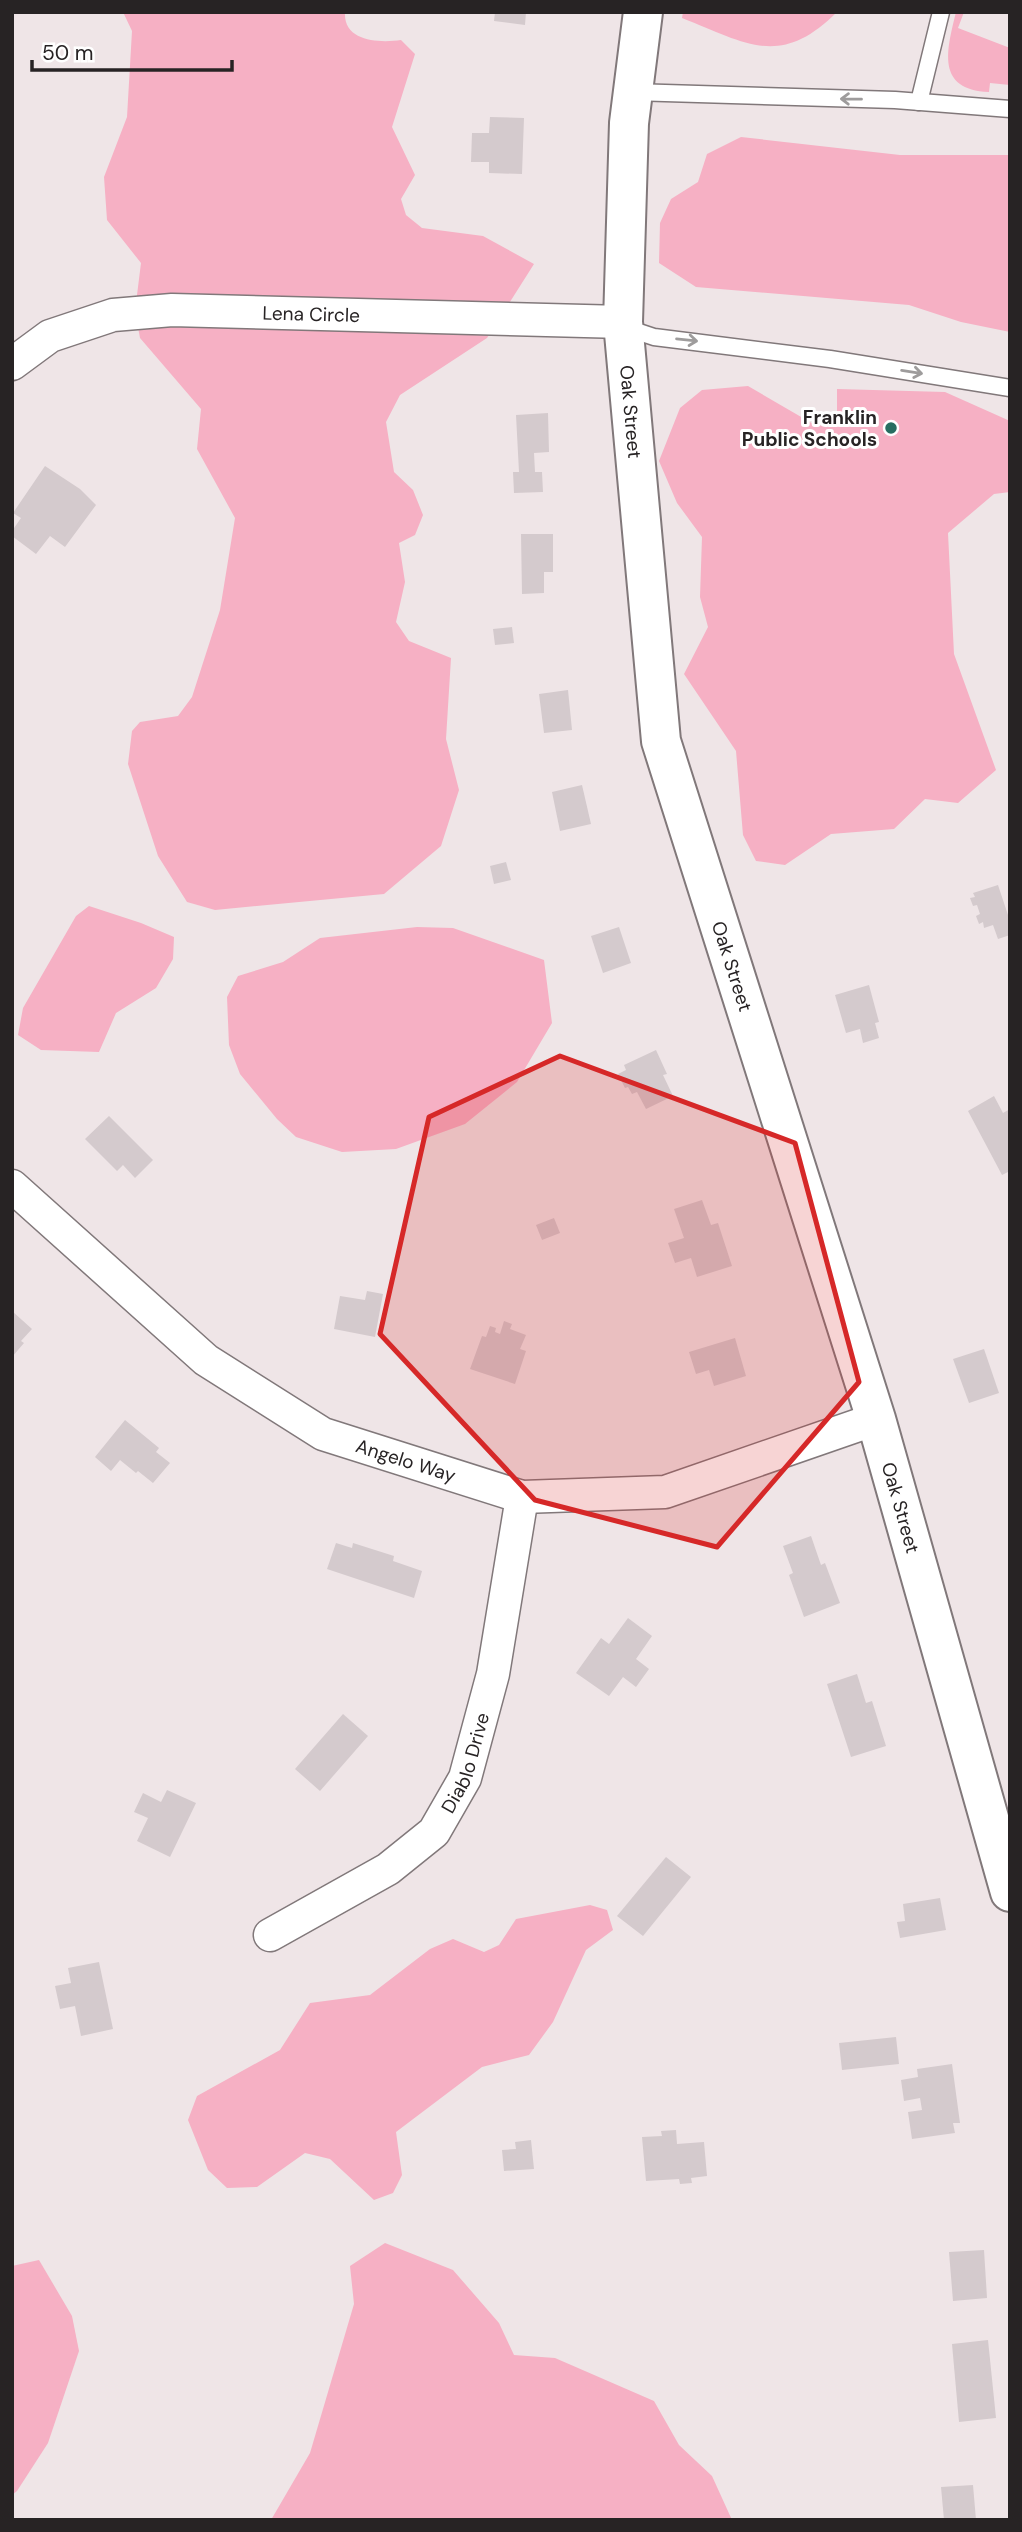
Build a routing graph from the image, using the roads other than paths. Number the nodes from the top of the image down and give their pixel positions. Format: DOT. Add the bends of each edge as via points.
graph roads {
  1 [pos="643,12"];
  2 [pos="941,12"];
  3 [pos="632,92"];
  4 [pos="919,102"];
  5 [pos="1010,109"];
  6 [pos="622,323"];
  7 [pos="12,364"];
  8 [pos="1010,388"];
  9 [pos="12,1186"];
  10 [pos="876,1419"];
  11 [pos="522,1497"];
  12 [pos="1010,1892"];
  13 [pos="270,1935"];
  1 -- 3 [label="main road, Oak Street"];
  2 -- 4 [label="lane"];
  4 -- 3 [label="lane, one-way"];
  3 -- 6 [label="main road, Oak Street"];
  4 -- 5 [label="lane"];
  6 -- 7 [label="street, Lena Circle" via="172,310 100,319 50,336"];
  6 -- 8 [label="lane, one-way" via="654,337"];
  6 -- 10 [label="main road, Oak Street" via="661,741"];
  9 -- 11 [label="street, Angelo Way" via="206,1360 323,1434"];
  10 -- 11 [label="street, Angelo Way" via="665,1492"];
  10 -- 12 [label="main road, Oak Street"];
  11 -- 13 [label="street, Diablo Drive" via="493,1674 465,1778 453,1799 434,1832 388,1869"];
}
